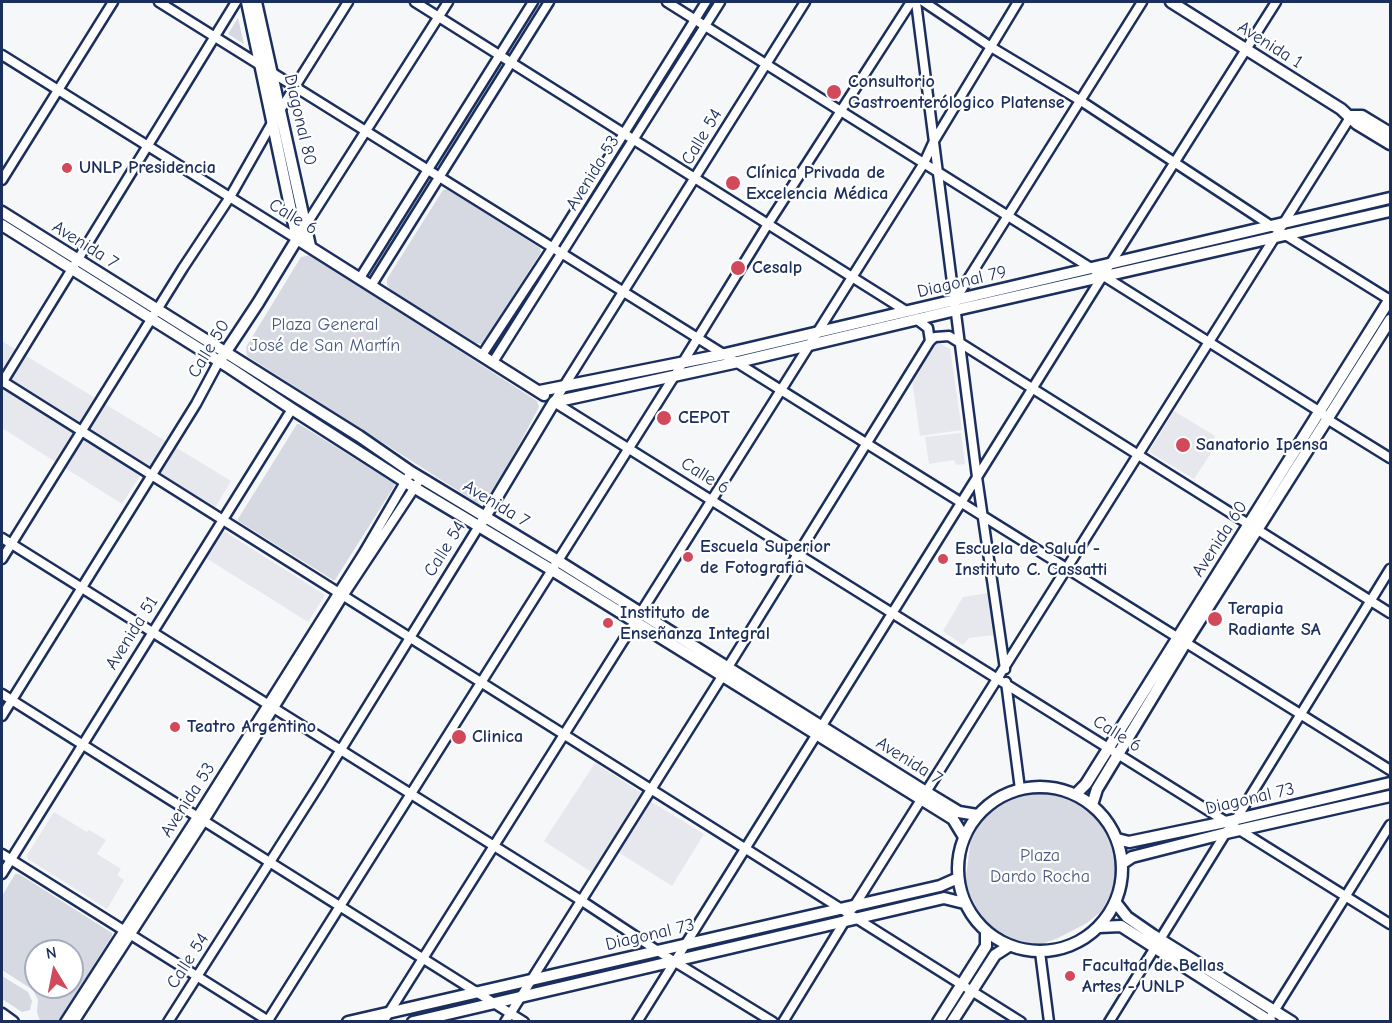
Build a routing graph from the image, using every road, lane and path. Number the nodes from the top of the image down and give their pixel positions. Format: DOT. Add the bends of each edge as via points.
graph roads {
  1 [pos="113,2"];
  2 [pos="159,2"];
  3 [pos="236,2"];
  4 [pos="247,2"];
  5 [pos="256,2"];
  6 [pos="348,2"];
  7 [pos="415,2"];
  8 [pos="448,2"];
  9 [pos="533,2"];
  10 [pos="549,2"];
  11 [pos="666,2"];
  12 [pos="706,2"];
  13 [pos="720,2"];
  14 [pos="806,2"];
  15 [pos="914,2"];
  16 [pos="924,2"];
  17 [pos="1018,2"];
  18 [pos="1142,2"];
  19 [pos="1171,2"];
  20 [pos="1276,2"];
  21 [pos="439,16"];
  22 [pos="695,19"];
  23 [pos="705,26"];
  24 [pos="214,36"];
  25 [pos="992,47"];
  26 [pos="1246,50"];
  27 [pos="500,54"];
  28 [pos="2,55"];
  29 [pos="511,61"];
  30 [pos="766,64"];
  31 [pos="261,66"];
  32 [pos="273,74"];
  33 [pos="294,87"];
  34 [pos="57,91"];
  35 [pos="1081,101"];
  36 [pos="281,108"];
  37 [pos="840,111"];
  38 [pos="1351,116"];
  39 [pos="272,123"];
  40 [pos="366,132"];
  41 [pos="624,133"];
  42 [pos="1390,133"];
  43 [pos="634,139"];
  44 [pos="934,141"];
  45 [pos="1390,144"];
  46 [pos="145,146"];
  47 [pos="1175,162"];
  48 [pos="924,164"];
  49 [pos="429,170"];
  50 [pos="938,172"];
  51 [pos="439,177"];
  52 [pos="696,178"];
  53 [pos="2,180"];
  54 [pos="230,197"];
  55 [pos="1390,198"];
  56 [pos="1390,211"];
  57 [pos="2,212"];
  58 [pos="1008,217"];
  59 [pos="768,224"];
  60 [pos="2,225"];
  61 [pos="306,225"];
  62 [pos="1279,231"];
  63 [pos="297,239"];
  64 [pos="310,246"];
  65 [pos="553,247"];
  66 [pos="563,253"];
  67 [pos="75,264"];
  68 [pos="1110,265"];
  69 [pos="1092,269"];
  70 [pos="1102,276"];
  71 [pos="360,278"];
  72 [pos="853,278"];
  73 [pos="371,286"];
  74 [pos="625,292"];
  75 [pos="1390,300"];
  76 [pos="955,305"];
  77 [pos="906,311"];
  78 [pos="155,314"];
  79 [pos="916,319"];
  80 [pos="1390,320"];
  81 [pos="816,333"];
  82 [pos="698,337"];
  83 [pos="930,341"];
  84 [pos="1209,342"];
  85 [pos="808,345"];
  86 [pos="960,345"];
  87 [pos="725,354"];
  88 [pos="482,355"];
  89 [pos="222,357"];
  90 [pos="493,362"];
  91 [pos="682,362"];
  92 [pos="738,362"];
  93 [pos="675,375"];
  94 [pos="2,382"];
  95 [pos="565,386"];
  96 [pos="782,389"];
  97 [pos="1032,390"];
  98 [pos="540,392"];
  99 [pos="554,402"];
  100 [pos="292,410"];
  101 [pos="1324,416"];
  102 [pos="81,432"];
  103 [pos="868,443"];
  104 [pos="629,448"];
  105 [pos="1138,455"];
  106 [pos="1390,458"];
  107 [pos="151,476"];
  108 [pos="977,477"];
  109 [pos="414,480"];
  110 [pos="712,500"];
  111 [pos="962,501"];
  112 [pos="983,514"];
  113 [pos="222,521"];
  114 [pos="482,521"];
  115 [pos="1254,528"];
  116 [pos="2,538"];
  117 [pos="11,544"];
  118 [pos="798,554"];
  119 [pos="2,559"];
  120 [pos="555,565"];
  121 [pos="1067,567"];
  122 [pos="1390,569"];
  123 [pos="81,588"];
  124 [pos="341,595"];
  125 [pos="1371,600"];
  126 [pos="892,613"];
  127 [pos="1390,613"];
  128 [pos="638,617"];
  129 [pos="152,632"];
  130 [pos="410,638"];
  131 [pos="1182,639"];
  132 [pos="1004,667"];
  133 [pos="725,672"];
  134 [pos="997,679"];
  135 [pos="481,683"];
  136 [pos="1007,684"];
  137 [pos="2,694"];
  138 [pos="11,700"];
  139 [pos="271,706"];
  140 [pos="1300,713"];
  141 [pos="2,716"];
  142 [pos="820,731"];
  143 [pos="564,735"];
  144 [pos="82,745"];
  145 [pos="340,750"];
  146 [pos="1113,751"];
  147 [pos="1390,770"];
  148 [pos="1390,783"];
  149 [pos="1086,784"];
  150 [pos="651,789"];
  151 [pos="1020,789"];
  152 [pos="1097,789"];
  153 [pos="411,794"];
  154 [pos="1076,794"];
  155 [pos="923,796"];
  156 [pos="1390,796"];
  157 [pos="1092,804"];
  158 [pos="977,815"];
  159 [pos="201,819"];
  160 [pos="1390,825"];
  161 [pos="1231,826"];
  162 [pos="964,837"];
  163 [pos="1118,838"];
  164 [pos="1129,842"];
  165 [pos="494,846"];
  166 [pos="746,849"];
  167 [pos="2,854"];
  168 [pos="10,860"];
  169 [pos="1127,860"];
  170 [pos="270,862"];
  171 [pos="2,874"];
  172 [pos="958,878"];
  173 [pos="940,886"];
  174 [pos="1345,896"];
  175 [pos="944,898"];
  176 [pos="582,901"];
  177 [pos="964,903"];
  178 [pos="1116,903"];
  179 [pos="341,906"];
  180 [pos="849,913"];
  181 [pos="1390,924"];
  182 [pos="1099,927"];
  183 [pos="127,932"];
  184 [pos="986,932"];
  185 [pos="1157,943"];
  186 [pos="686,944"];
  187 [pos="1009,946"];
  188 [pos="657,950"];
  189 [pos="1040,952"];
  190 [pos="424,958"];
  191 [pos="674,961"];
  192 [pos="197,976"];
  193 [pos="531,979"];
  194 [pos="962,984"];
  195 [pos="479,991"];
  196 [pos="972,991"];
  197 [pos="520,998"];
  198 [pos="495,1003"];
  199 [pos="510,1013"];
  200 [pos="2,1014"];
  201 [pos="386,1017"];
  202 [pos="1270,1018"];
  203 [pos="268,1021"];
  204 [pos="13,1022"];
  205 [pos="65,1022"];
  206 [pos="74,1022"];
  207 [pos="168,1022"];
  208 [pos="348,1022"];
  209 [pos="413,1022"];
  210 [pos="505,1022"];
  211 [pos="524,1022"];
  212 [pos="637,1022"];
  213 [pos="773,1022"];
  214 [pos="783,1022"];
  215 [pos="938,1022"];
  216 [pos="952,1022"];
  217 [pos="1021,1022"];
  218 [pos="1049,1022"];
  219 [pos="1109,1022"];
  220 [pos="1292,1022"];
  1 -- 34 [label="street"];
  2 -- 24 [label="street"];
  3 -- 24 [label="street"];
  4 -- 31 [label="main road, Diagonal 80"];
  5 -- 32 [label="main road, Diagonal 80"];
  6 -- 33 [label="street"];
  7 -- 21 [label="street"];
  8 -- 21 [label="street, Calle 50"];
  9 -- 27 [label="street"];
  10 -- 29 [label="street"];
  11 -- 22 [label="street"];
  12 -- 22 [label="street, Avenida 53"];
  13 -- 23 [label="street, Avenida 53"];
  14 -- 30 [label="street, Calle 54"];
  15 -- 37 [label="street"];
  15 -- 44 [label="street"];
  16 -- 25 [label="street"];
  17 -- 25 [label="street"];
  18 -- 35 [label="street"];
  19 -- 26 [label="main road, Avenida 1"];
  20 -- 26 [label="street"];
  21 -- 27 [label="street"];
  21 -- 40 [label="street, Calle 50"];
  22 -- 23 [label="street"];
  22 -- 41 [label="street, Avenida 53"];
  23 -- 30 [label="street"];
  23 -- 43 [label="street, Avenida 53"];
  24 -- 31 [label="street"];
  24 -- 46 [label="street"];
  25 -- 35 [label="street"];
  25 -- 44 [label="street"];
  26 -- 38 [label="main road, Avenida 1"];
  26 -- 47 [label="street"];
  27 -- 29 [label="street"];
  27 -- 49 [label="street"];
  28 -- 34 [label="street, Calle 6"];
  29 -- 41 [label="street"];
  29 -- 51 [label="street"];
  30 -- 37 [label="street"];
  30 -- 52 [label="street, Calle 54"];
  31 -- 32 [label="street"];
  31 -- 39 [label="main road, Diagonal 80"];
  32 -- 33 [label="street"];
  32 -- 36 [label="main road, Diagonal 80"];
  33 -- 36 [label="street"];
  33 -- 40 [label="street"];
  34 -- 46 [label="street, Calle 6"];
  34 -- 53 [label="street"];
  35 -- 47 [label="street"];
  35 -- 58 [label="street"];
  36 -- 39 [label="street"];
  36 -- 61 [label="main road, Diagonal 80"];
  37 -- 48 [label="street"];
  37 -- 59 [label="street"];
  38 -- 42 [label="main road, Avenida 1" via="1362,116"];
  38 -- 45 [label="main road, Avenida 1"];
  38 -- 62 [label="street"];
  39 -- 54 [label="street"];
  39 -- 63 [label="main road, Diagonal 80"];
  40 -- 49 [label="street"];
  40 -- 61 [label="street, Calle 50"];
  41 -- 43 [label="street"];
  41 -- 65 [label="street, Avenida 53"];
  43 -- 52 [label="street"];
  43 -- 66 [label="street, Avenida 53"];
  44 -- 48 [label="street"];
  44 -- 50 [label="street"];
  46 -- 54 [label="street, Calle 6"];
  46 -- 67 [label="street"];
  47 -- 62 [label="street"];
  47 -- 68 [label="street"];
  48 -- 50 [label="street"];
  48 -- 72 [label="street"];
  49 -- 51 [label="street"];
  49 -- 71 [label="street"];
  50 -- 58 [label="street"];
  50 -- 76 [label="street"];
  51 -- 65 [label="street"];
  51 -- 73 [label="street"];
  52 -- 59 [label="street"];
  52 -- 74 [label="street, Calle 54"];
  54 -- 63 [label="street, Calle 6"];
  54 -- 78 [label="street"];
  55 -- 62 [label="main road, Diagonal 79"];
  56 -- 62 [label="main road, Diagonal 79"];
  57 -- 67 [label="main road, Avenida 7"];
  58 -- 69 [label="street"];
  58 -- 76 [label="street"];
  59 -- 72 [label="street"];
  59 -- 82 [label="street"];
  60 -- 67 [label="main road, Avenida 7"];
  61 -- 63 [label="street, Calle 50"];
  61 -- 64 [label="main road, Diagonal 80"];
  62 -- 68 [label="main road, Diagonal 79"];
  62 -- 70 [label="main road, Diagonal 79"];
  62 -- 75 [label="street"];
  62 -- 84 [label="street"];
  63 -- 64 [label="main road, Calle 6"];
  63 -- 89 [label="main road, Calle 50"];
  64 -- 71 [label="main road, Calle 6"];
  65 -- 66 [label="street"];
  65 -- 88 [label="street, Avenida 53"];
  66 -- 74 [label="street"];
  66 -- 90 [label="street, Avenida 53"];
  67 -- 78 [label="main road, Avenida 7"];
  67 -- 94 [label="street"];
  68 -- 69 [label="main road, Diagonal 79"];
  68 -- 70 [label="street"];
  69 -- 70 [label="street"];
  69 -- 76 [label="main road, Diagonal 79"];
  70 -- 76 [label="main road, Diagonal 79"];
  70 -- 84 [label="street"];
  70 -- 97 [label="street"];
  71 -- 73 [label="main road, Calle 6"];
  72 -- 77 [label="street"];
  72 -- 81 [label="street"];
  73 -- 88 [label="main road, Calle 6"];
  74 -- 82 [label="street"];
  74 -- 95 [label="street, Calle 54"];
  75 -- 101 [label="main road, Avenida 60"];
  76 -- 77 [label="main road, Diagonal 79"];
  76 -- 79 [label="main road, Diagonal 79"];
  76 -- 86 [label="street"];
  77 -- 81 [label="main road, Diagonal 79"];
  78 -- 89 [label="main road, Avenida 7"];
  78 -- 102 [label="street"];
  79 -- 83 [label="street" via="928,327"];
  79 -- 85 [label="main road, Diagonal 79"];
  80 -- 101 [label="main road, Avenida 60"];
  81 -- 85 [label="street"];
  81 -- 87 [label="main road, Diagonal 79"];
  82 -- 87 [label="street"];
  82 -- 91 [label="street"];
  83 -- 86 [label="street" via="945,335"];
  83 -- 103 [label="street"];
  84 -- 101 [label="street"];
  84 -- 105 [label="street"];
  85 -- 92 [label="main road, Diagonal 79"];
  85 -- 96 [label="street"];
  86 -- 97 [label="street"];
  86 -- 108 [label="street"];
  87 -- 91 [label="main road, Diagonal 79"];
  87 -- 92 [label="street"];
  88 -- 90 [label="main road, Calle 6"];
  89 -- 100 [label="main road, Avenida 7"];
  89 -- 107 [label="street, Calle 50"];
  89 -- 109 [label="main road, Avenida 7" via="359,436"];
  90 -- 98 [label="main road, Calle 6"];
  91 -- 93 [label="street"];
  91 -- 95 [label="main road, Diagonal 79"];
  92 -- 93 [label="main road, Diagonal 79"];
  92 -- 96 [label="street"];
  93 -- 99 [label="main road, Diagonal 79"];
  93 -- 104 [label="street"];
  94 -- 102 [label="street"];
  95 -- 98 [label="main road, Diagonal 79"];
  95 -- 99 [label="street, Calle 54"];
  96 -- 103 [label="street"];
  96 -- 110 [label="street"];
  97 -- 105 [label="street"];
  97 -- 108 [label="street"];
  98 -- 99 [label="main road, Calle 6"];
  99 -- 104 [label="street, Calle 6"];
  99 -- 114 [label="main road, Calle 54"];
  100 -- 109 [label="main road, Avenida 7"];
  100 -- 113 [label="street, Avenida 51"];
  101 -- 106 [label="street"];
  101 -- 115 [label="main road, Avenida 60"];
  102 -- 107 [label="street"];
  102 -- 117 [label="street"];
  103 -- 111 [label="street"];
  103 -- 118 [label="street"];
  104 -- 110 [label="street, Calle 6"];
  104 -- 120 [label="street"];
  105 -- 115 [label="street"];
  105 -- 121 [label="street"];
  107 -- 113 [label="street"];
  107 -- 123 [label="street, Calle 50"];
  108 -- 111 [label="street"];
  108 -- 112 [label="street"];
  109 -- 114 [label="main road, Avenida 7"];
  109 -- 124 [label="street, Avenida 53"];
  110 -- 118 [label="street, Calle 6"];
  110 -- 128 [label="street"];
  111 -- 112 [label="street"];
  111 -- 126 [label="street"];
  112 -- 121 [label="street"];
  112 -- 132 [label="street"];
  113 -- 124 [label="street"];
  113 -- 129 [label="street, Avenida 51"];
  114 -- 120 [label="main road, Avenida 7"];
  114 -- 130 [label="street, Calle 54"];
  115 -- 125 [label="street"];
  115 -- 131 [label="main road, Avenida 60"];
  116 -- 117 [label="street"];
  117 -- 119 [label="street"];
  117 -- 123 [label="street"];
  118 -- 126 [label="street, Calle 6"];
  118 -- 133 [label="street"];
  120 -- 128 [label="main road, Avenida 7"];
  120 -- 135 [label="street"];
  121 -- 131 [label="street"];
  121 -- 132 [label="street"];
  122 -- 125 [label="street"];
  123 -- 129 [label="street"];
  123 -- 138 [label="street, Calle 50"];
  124 -- 130 [label="street"];
  124 -- 139 [label="street, Avenida 53"];
  125 -- 127 [label="street"];
  125 -- 140 [label="street"];
  126 -- 134 [label="street, Calle 6"];
  126 -- 142 [label="street"];
  128 -- 133 [label="main road, Avenida 7"];
  128 -- 143 [label="street"];
  129 -- 139 [label="street"];
  129 -- 144 [label="street, Avenida 51"];
  130 -- 135 [label="street"];
  130 -- 145 [label="street, Calle 54"];
  131 -- 140 [label="street"];
  131 -- 146 [label="main road, Avenida 60"];
  132 -- 134 [label="street"];
  132 -- 136 [label="street"];
  133 -- 142 [label="main road, Avenida 7"];
  133 -- 150 [label="street"];
  134 -- 136 [label="street, Calle 6"];
  134 -- 155 [label="street"];
  135 -- 143 [label="street"];
  135 -- 153 [label="street"];
  136 -- 146 [label="street, Calle 6"];
  136 -- 151 [label="street"];
  137 -- 138 [label="street"];
  138 -- 141 [label="street, Calle 50"];
  138 -- 144 [label="street"];
  139 -- 145 [label="street"];
  139 -- 159 [label="street, Avenida 53"];
  140 -- 147 [label="street"];
  140 -- 161 [label="street"];
  142 -- 155 [label="main road, Avenida 7"];
  142 -- 166 [label="street"];
  143 -- 150 [label="street"];
  143 -- 165 [label="street"];
  144 -- 159 [label="street"];
  144 -- 168 [label="street, Avenida 51"];
  145 -- 153 [label="street"];
  145 -- 170 [label="street, Calle 54"];
  146 -- 149 [label="main road, Avenida 60"];
  146 -- 152 [label="main road, Avenida 60"];
  146 -- 161 [label="street, Calle 6"];
  148 -- 161 [label="main road, Diagonal 73"];
  149 -- 152 [label="main road"];
  149 -- 154 [label="main road, Avenida 60"];
  150 -- 166 [label="street"];
  150 -- 176 [label="street"];
  151 -- 154 [label="main road" via="1050,787"];
  151 -- 158 [label="main road" via="994,801"];
  152 -- 157 [label="main road, Avenida 60"];
  153 -- 165 [label="street"];
  153 -- 179 [label="street"];
  154 -- 157 [label="main road"];
  155 -- 158 [label="main road, Avenida 7" via="959,812"];
  155 -- 162 [label="main road, Avenida 7" via="953,819"];
  155 -- 180 [label="street"];
  156 -- 161 [label="main road, Diagonal 73"];
  157 -- 163 [label="main road"];
  158 -- 162 [label="main road"];
  159 -- 170 [label="street"];
  159 -- 183 [label="street, Avenida 53"];
  160 -- 174 [label="street"];
  161 -- 164 [label="main road, Diagonal 73"];
  161 -- 169 [label="main road, Diagonal 73"];
  161 -- 174 [label="street, Calle 6"];
  161 -- 185 [label="street"];
  162 -- 172 [label="main road"];
  163 -- 164 [label="main road"];
  163 -- 169 [label="main road"];
  164 -- 169 [label="main road"];
  165 -- 176 [label="street"];
  165 -- 190 [label="street"];
  166 -- 180 [label="street"];
  166 -- 186 [label="street"];
  167 -- 168 [label="street"];
  168 -- 171 [label="street, Avenida 51"];
  168 -- 183 [label="street"];
  169 -- 178 [label="main road"];
  170 -- 179 [label="street"];
  170 -- 192 [label="street, Calle 54"];
  172 -- 173 [label="main road, Diagonal 73"];
  172 -- 177 [label="main road"];
  173 -- 175 [label="main road"];
  173 -- 180 [label="main road, Diagonal 73"];
  174 -- 181 [label="street, Calle 6"];
  174 -- 202 [label="street"];
  175 -- 177 [label="main road, Diagonal 73"];
  175 -- 180 [label="main road, Diagonal 73"];
  176 -- 188 [label="street"];
  176 -- 193 [label="street"];
  177 -- 184 [label="main road"];
  178 -- 182 [label="main road"];
  178 -- 185 [label="main road"];
  179 -- 190 [label="street"];
  179 -- 203 [label="street"];
  180 -- 186 [label="main road, Diagonal 73"];
  180 -- 191 [label="main road, Diagonal 73"];
  180 -- 194 [label="street"];
  180 -- 214 [label="street"];
  182 -- 185 [label="main road" via="1121,926"];
  182 -- 189 [label="main road" via="1073,945"];
  183 -- 192 [label="street"];
  183 -- 205 [label="street, Avenida 53"];
  183 -- 206 [label="street, Avenida 53"];
  184 -- 187 [label="main road"];
  184 -- 194 [label="main road" via="986,946"];
  185 -- 202 [label="main road"];
  185 -- 219 [label="street"];
  186 -- 188 [label="main road, Diagonal 73"];
  186 -- 191 [label="street"];
  187 -- 189 [label="main road"];
  187 -- 196 [label="main road" via="994,955"];
  188 -- 191 [label="street"];
  188 -- 193 [label="main road, Diagonal 73"];
  189 -- 218 [label="street"];
  190 -- 195 [label="street"];
  190 -- 201 [label="street"];
  191 -- 197 [label="main road, Diagonal 73"];
  191 -- 212 [label="street"];
  191 -- 213 [label="street"];
  192 -- 203 [label="street"];
  192 -- 207 [label="street, Calle 54"];
  193 -- 195 [label="main road, Diagonal 73"];
  193 -- 197 [label="street"];
  194 -- 196 [label="street"];
  194 -- 215 [label="main road"];
  195 -- 198 [label="street"];
  195 -- 201 [label="main road, Diagonal 73"];
  196 -- 216 [label="main road"];
  196 -- 217 [label="street"];
  197 -- 198 [label="main road, Diagonal 73"];
  197 -- 199 [label="street"];
  198 -- 199 [label="street"];
  198 -- 209 [label="main road, Diagonal 73"];
  199 -- 210 [label="street"];
  199 -- 211 [label="street"];
  200 -- 204 [label="main road"];
  201 -- 208 [label="main road, Diagonal 73"];
  202 -- 220 [label="main road"];
}
